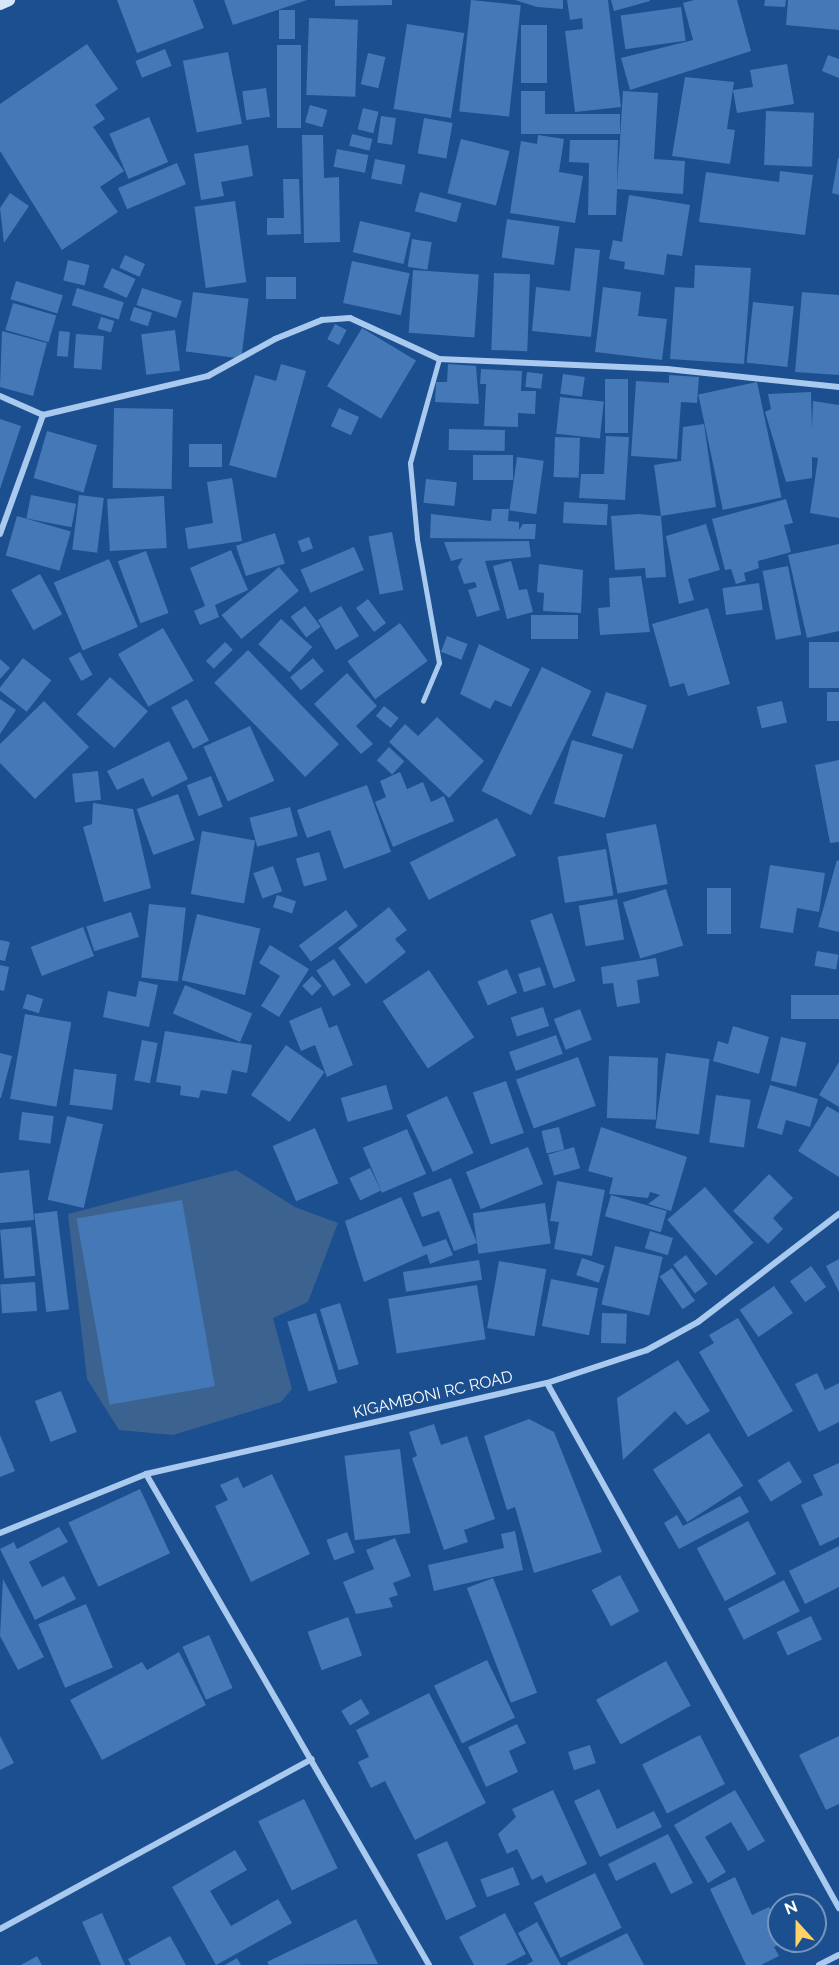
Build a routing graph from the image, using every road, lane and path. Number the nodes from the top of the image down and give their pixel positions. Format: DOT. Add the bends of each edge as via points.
graph roads {
  1 [pos="9,0"];
  2 [pos="0,4"];
  3 [pos="439,359"];
  4 [pos="839,387"];
  5 [pos="0,396"];
  6 [pos="43,416"];
  7 [pos="0,534"];
  8 [pos="423,701"];
  9 [pos="839,1214"];
  10 [pos="547,1383"];
  11 [pos="146,1474"];
  12 [pos="0,1533"];
  13 [pos="312,1759"];
  14 [pos="839,1908"];
  15 [pos="0,1929"];
  16 [pos="839,1955"];
  17 [pos="429,1965"];
  18 [pos="819,1965"];
  1 -- 2 [label="main road"];
  3 -- 4 [label="street" via="668,369"];
  3 -- 6 [label="street" via="350,318 322,320 275,339 208,376"];
  3 -- 8 [label="lane" via="410,463 417,539 439,663"];
  5 -- 6 [label="street"];
  6 -- 7 [label="street"];
  9 -- 10 [label="street, KIGAMBONI RC ROAD" via="698,1322 647,1350"];
  10 -- 11 [label="street, KIGAMBONI RC ROAD"];
  10 -- 14 [label="street"];
  11 -- 12 [label="street, KIGAMBONI RC ROAD"];
  11 -- 13 [label="street"];
  13 -- 15 [label="street"];
  13 -- 17 [label="street"];
  16 -- 18 [label="street"];
}
